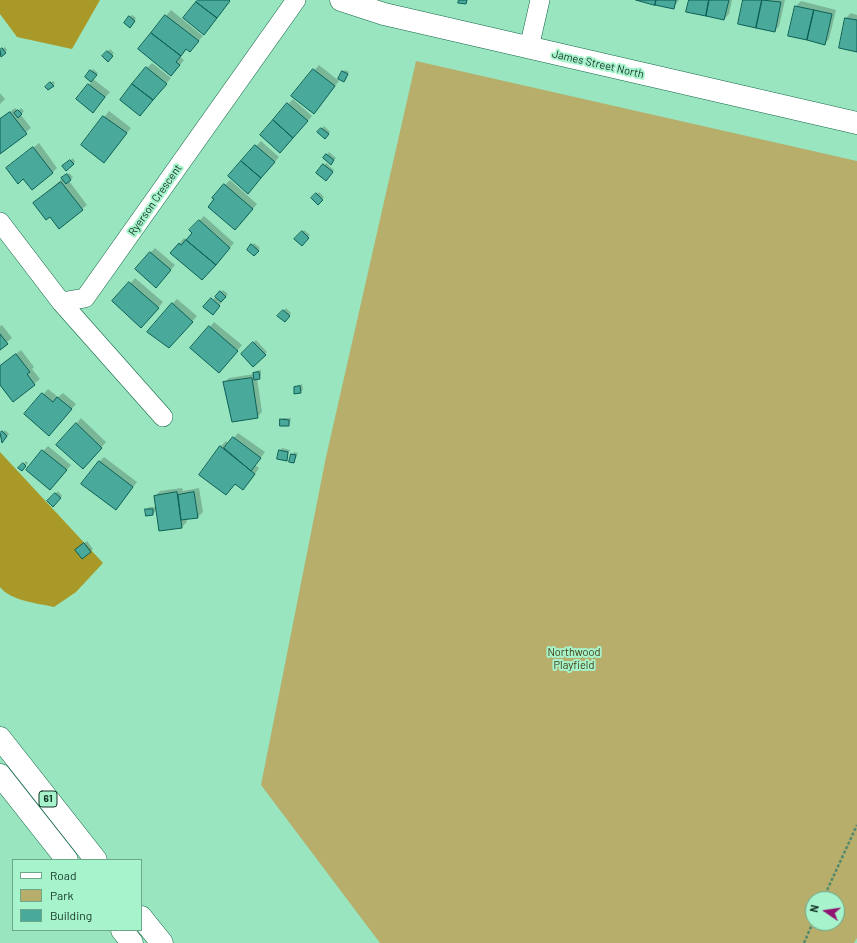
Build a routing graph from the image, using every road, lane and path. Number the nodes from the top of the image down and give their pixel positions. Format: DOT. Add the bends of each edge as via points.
graph roads {
  1 [pos="296,0"];
  2 [pos="341,0"];
  3 [pos="540,0"];
  4 [pos="529,48"];
  5 [pos="857,123"];
  6 [pos="0,222"];
  7 [pos="61,302"];
  8 [pos="163,416"];
  9 [pos="0,738"];
  10 [pos="0,775"];
  11 [pos="857,826"];
  12 [pos="66,859"];
  13 [pos="95,859"];
  14 [pos="827,891"];
  15 [pos="142,918"];
  16 [pos="123,931"];
  17 [pos="809,931"];
  18 [pos="132,943"];
  19 [pos="162,943"];
  20 [pos="804,943"];
  1 -- 7 [label="street, Ryerson Crescent" via="85,298"];
  2 -- 4 [label="main road, James Street North" via="384,14"];
  3 -- 4 [label="street"];
  4 -- 5 [label="main road, James Street North"];
  6 -- 7 [label="street"];
  7 -- 8 [label="street"];
  9 -- 13 [label="main road, 61"];
  10 -- 12 [label="main road, 61"];
  11 -- 14 [label="path"];
  15 -- 19 [label="main road"];
  16 -- 18 [label="main road"];
  17 -- 20 [label="path"];
}
